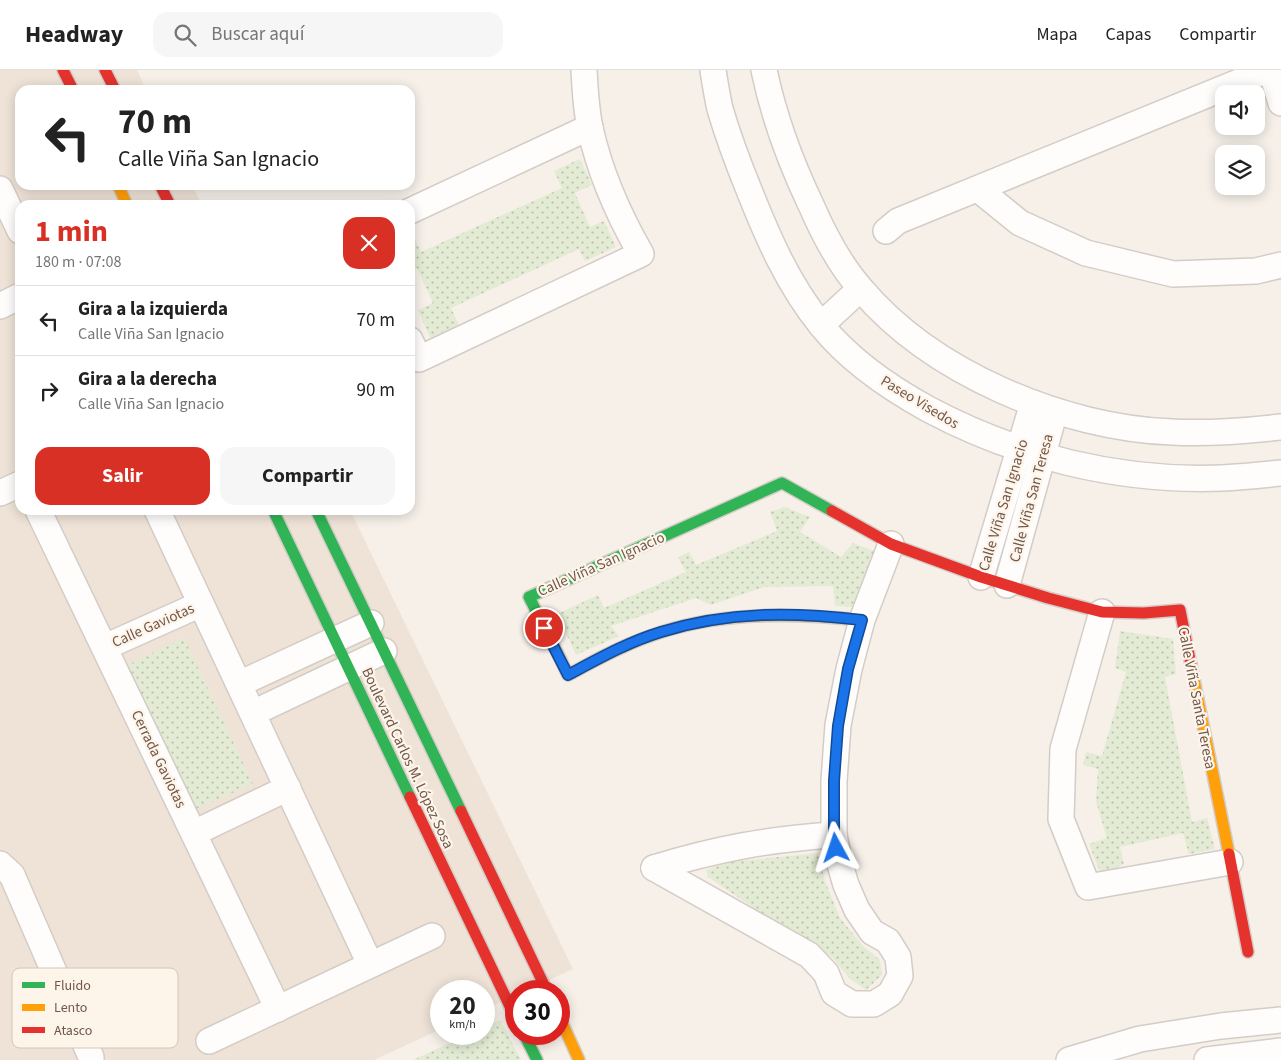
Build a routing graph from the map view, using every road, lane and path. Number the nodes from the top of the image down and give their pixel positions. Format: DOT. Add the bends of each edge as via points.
graph roads {
  1 [pos="63,70"];
  2 [pos="105,70"];
  3 [pos="584,70"];
  4 [pos="713,70"];
  5 [pos="764,70"];
  6 [pos="1269,70"];
  7 [pos="70,85"];
  8 [pos="112,85"];
  9 [pos="1281,103"];
  10 [pos="590,127"];
  11 [pos="0,189"];
  12 [pos="978,189"];
  13 [pos="415,209"];
  14 [pos="15,220"];
  15 [pos="886,231"];
  16 [pos="1281,265"];
  17 [pos="860,289"];
  18 [pos="15,298"];
  19 [pos="0,306"];
  20 [pos="821,326"];
  21 [pos="415,351"];
  22 [pos="1044,407"];
  23 [pos="1281,427"];
  24 [pos="1031,453"];
  25 [pos="1281,473"];
  26 [pos="15,486"];
  27 [pos="0,493"];
  28 [pos="40,515"];
  29 [pos="160,515"];
  30 [pos="275,515"];
  31 [pos="318,515"];
  32 [pos="891,544"];
  33 [pos="981,577"];
  34 [pos="1007,584"];
  35 [pos="201,604"];
  36 [pos="1102,612"];
  37 [pos="862,620"];
  38 [pos="371,623"];
  39 [pos="335,640"];
  40 [pos="105,647"];
  41 [pos="384,651"];
  42 [pos="349,668"];
  43 [pos="239,684"];
  44 [pos="252,713"];
  45 [pos="288,788"];
  46 [pos="194,833"];
  47 [pos="834,835"];
  48 [pos="1230,862"];
  49 [pos="0,864"];
  50 [pos="432,936"];
  51 [pos="1248,952"];
  52 [pos="370,964"];
  53 [pos="52,968"];
  54 [pos="542,980"];
  55 [pos="505,995"];
  56 [pos="278,1009"];
  57 [pos="1281,1020"];
  58 [pos="570,1040"];
  59 [pos="209,1041"];
  60 [pos="530,1045"];
  61 [pos="87,1048"];
  62 [pos="1281,1051"];
  63 [pos="90,1060"];
  64 [pos="537,1060"];
  65 [pos="579,1060"];
  66 [pos="1069,1060"];
  67 [pos="1207,1060"];
  1 -- 7 [label="street"];
  2 -- 8 [label="street"];
  3 -- 10 [label="street"];
  4 -- 20 [label="street, Paseo Visedos" via="720,108 756,207 797,292"];
  5 -- 17 [label="street" via="791,163 828,241"];
  6 -- 9 [label="street"];
  6 -- 12 [label="street"];
  10 -- 13 [label="street"];
  10 -- 21 [label="street" via="602,175 641,254 419,359"];
  11 -- 14 [label="street"];
  12 -- 15 [label="street" via="898,221"];
  12 -- 16 [label="street" via="1020,223 1086,253 1172,274 1256,271"];
  17 -- 20 [label="street"];
  17 -- 22 [label="street" via="927,349 981,381"];
  18 -- 19 [label="street"];
  20 -- 24 [label="street, Paseo Visedos" via="857,362 905,396 961,427"];
  22 -- 23 [label="street" via="1110,425 1171,432 1238,432"];
  22 -- 24 [label="street, Calle Viña San Teresa"];
  24 -- 25 [label="street, Paseo Visedos" via="1098,469 1162,477 1222,478"];
  24 -- 33 [label="street, Calle Viña San Ignacio"];
  24 -- 34 [label="street, Calle Viña San Teresa"];
  26 -- 27 [label="street"];
  28 -- 40 [label="street, Cerrada Gaviotas"];
  29 -- 35 [label="street"];
  30 -- 39 [label="street, Boulevard Carlos M. López Sosa"];
  31 -- 38 [label="street, Boulevard Carlos M. López Sosa"];
  32 -- 33 [label="street, Calle Viña San Ignacio"];
  32 -- 37 [label="street"];
  32 -- 37 [label="street, Calle Viña San Ignacio" via="782,483 529,597 568,675 613,651 661,632 712,620 763,614"];
  33 -- 34 [label="street, Calle Viña Santa Teresa"];
  34 -- 36 [label="street, Calle Viña Santa Teresa"];
  35 -- 40 [label="street, Calle Gaviotas"];
  35 -- 43 [label="street"];
  36 -- 48 [label="street, Calle Viña Santa Teresa" via="1180,610"];
  36 -- 48 [label="street" via="1062,749 1060,819 1088,887"];
  37 -- 47 [label="street" via="848,669 838,726"];
  38 -- 39 [label="street"];
  38 -- 41 [label="street, Boulevard Carlos M. López Sosa"];
  39 -- 42 [label="street, Boulevard Carlos M. López Sosa"];
  39 -- 43 [label="street"];
  40 -- 46 [label="street, Cerrada Gaviotas"];
  41 -- 42 [label="street"];
  41 -- 54 [label="street, Boulevard Carlos M. López Sosa"];
  42 -- 44 [label="street"];
  42 -- 55 [label="street, Boulevard Carlos M. López Sosa"];
  43 -- 44 [label="street"];
  44 -- 45 [label="street"];
  45 -- 46 [label="street"];
  45 -- 52 [label="street"];
  46 -- 56 [label="street, Cerrada Gaviotas"];
  47 -- 47 [label="street" via="743,845 654,868 809,955 826,972 834,993 852,1004 874,1004 890,994 900,976 898,957 888,941 872,932 857,910 846,885"];
  48 -- 51 [label="street, Calle Viña Santa Teresa"];
  49 -- 53 [label="street" via="12,875"];
  50 -- 52 [label="street"];
  52 -- 56 [label="street"];
  56 -- 59 [label="street"];
  57 -- 66 [label="street" via="1140,1039"];
  58 -- 65 [label="street"];
  60 -- 64 [label="street"];
  61 -- 63 [label="street"];
  62 -- 67 [label="street"];
}
